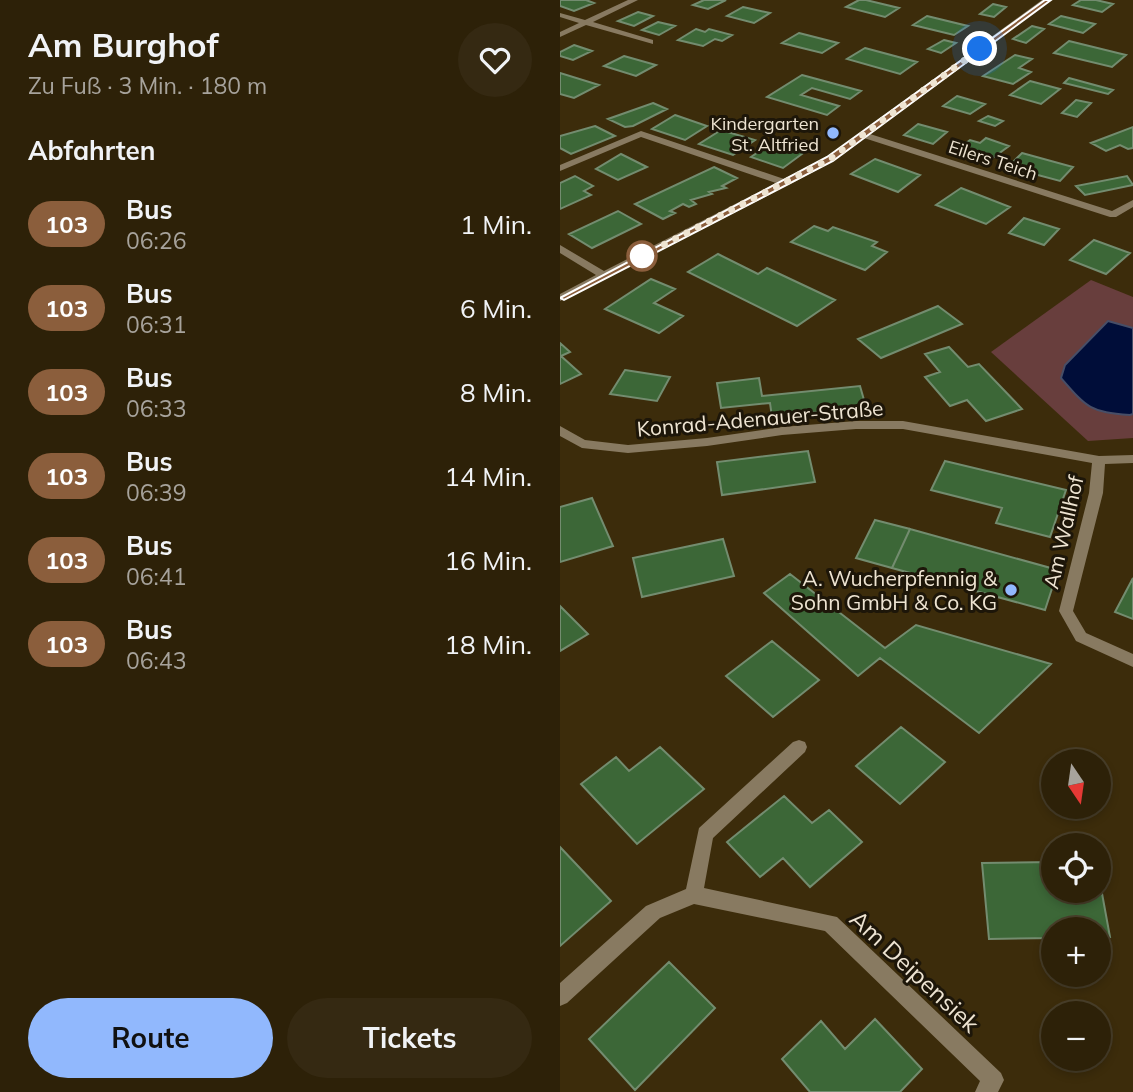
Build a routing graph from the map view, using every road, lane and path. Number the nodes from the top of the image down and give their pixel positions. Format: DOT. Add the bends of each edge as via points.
graph roads {
  1 [pos="634,0"];
  2 [pos="1047,0"];
  3 [pos="560,15"];
  4 [pos="586,23"];
  5 [pos="560,35"];
  6 [pos="650,42"];
  7 [pos="864,135"];
  8 [pos="560,168"];
  9 [pos="786,183"];
  10 [pos="1133,203"];
  11 [pos="560,248"];
  12 [pos="604,276"];
  13 [pos="560,298"];
  14 [pos="560,430"];
  15 [pos="1133,458"];
  16 [pos="1100,460"];
  17 [pos="1133,661"];
  18 [pos="799,747"];
  19 [pos="694,895"];
  20 [pos="560,996"];
  21 [pos="985,1092"];
  1 -- 4 [label="street"];
  2 -- 7 [label="street"];
  3 -- 4 [label="street"];
  4 -- 5 [label="street"];
  4 -- 6 [label="street"];
  7 -- 9 [label="street"];
  7 -- 10 [label="street, Eilers Teich" via="1113,215"];
  8 -- 9 [label="street" via="641,134"];
  9 -- 12 [label="street"];
  11 -- 12 [label="street"];
  12 -- 13 [label="street"];
  14 -- 16 [label="street, Konrad-Adenauer-Straße" via="582,444 628,449 782,431 903,425"];
  15 -- 16 [label="street, Konrad-Adenauer-Straße"];
  16 -- 17 [label="street, Am Wallhof" via="1066,611 1081,636"];
  18 -- 19 [label="street" via="705,834"];
  19 -- 20 [label="street" via="653,912"];
  19 -- 21 [label="street, Am Deipensiek" via="830,923 994,1080"];
}
